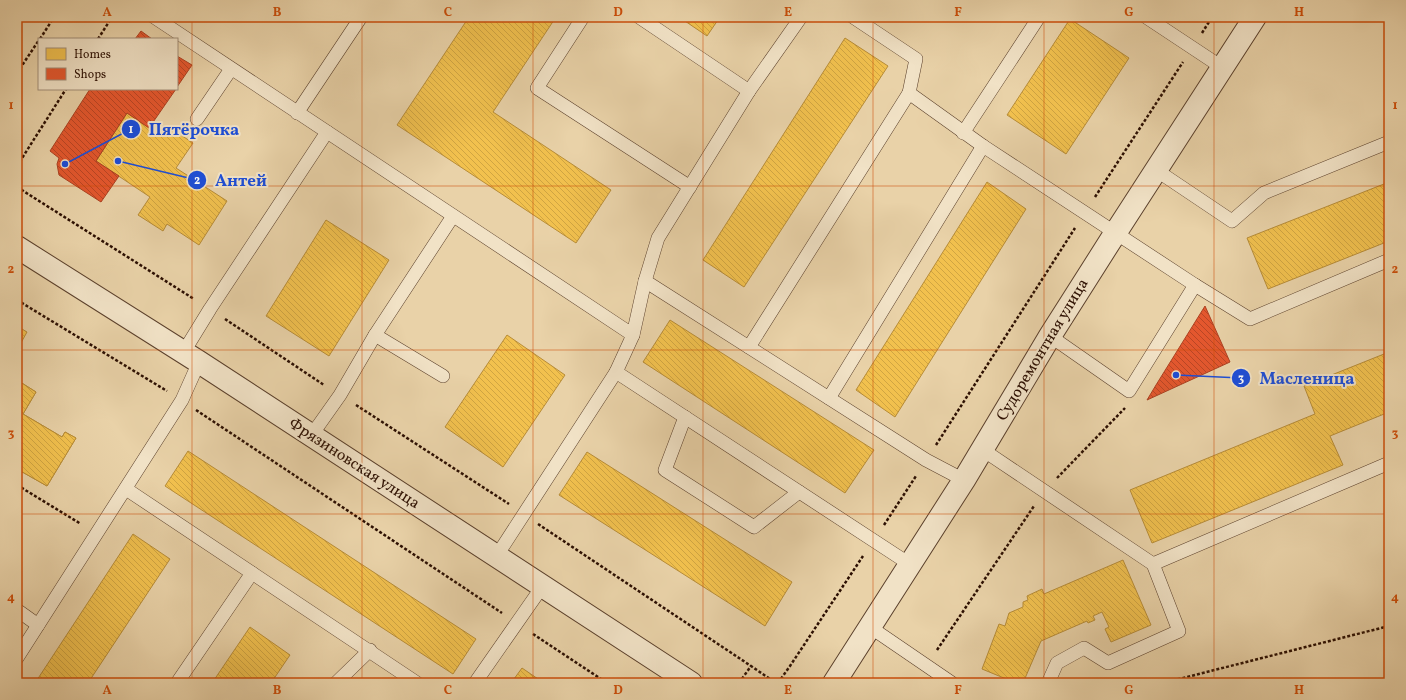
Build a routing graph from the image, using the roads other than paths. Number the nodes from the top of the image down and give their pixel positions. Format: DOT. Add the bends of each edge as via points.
graph roads {
  1 [pos="154,17"];
  2 [pos="361,17"];
  3 [pos="583,17"];
  4 [pos="639,17"];
  5 [pos="801,17"];
  6 [pos="853,17"];
  7 [pos="1039,17"];
  8 [pos="1146,17"];
  9 [pos="1255,17"];
  10 [pos="1223,68"];
  11 [pos="231,69"];
  12 [pos="749,91"];
  13 [pos="909,93"];
  14 [pos="298,113"];
  15 [pos="197,119"];
  16 [pos="327,132"];
  17 [pos="962,133"];
  18 [pos="1389,142"];
  19 [pos="983,146"];
  20 [pos="1156,170"];
  21 [pos="690,187"];
  22 [pos="453,216"];
  23 [pos="1116,232"];
  24 [pos="17,247"];
  25 [pos="1389,260"];
  26 [pos="645,281"];
  27 [pos="1195,285"];
  28 [pos="633,335"];
  29 [pos="375,336"];
  30 [pos="1050,336"];
  31 [pos="750,347"];
  32 [pos="191,358"];
  33 [pos="616,372"];
  34 [pos="443,376"];
  35 [pos="829,398"];
  36 [pos="685,417"];
  37 [pos="310,436"];
  38 [pos="983,450"];
  39 [pos="1389,463"];
  40 [pos="964,480"];
  41 [pos="126,489"];
  42 [pos="799,492"];
  43 [pos="496,557"];
  44 [pos="1153,564"];
  45 [pos="911,565"];
  46 [pos="252,573"];
  47 [pos="542,587"];
  48 [pos="17,610"];
  49 [pos="38,625"];
  50 [pos="870,627"];
  51 [pos="370,650"];
  52 [pos="17,658"];
  53 [pos="177,683"];
  54 [pos="336,683"];
  55 [pos="417,683"];
  56 [pos="475,683"];
  57 [pos="691,683"];
  58 [pos="834,683"];
  59 [pos="952,683"];
  60 [pos="1048,683"];
  1 -- 11 [label="lane"];
  2 -- 14 [label="lane"];
  3 -- 21 [label="lane" via="536,88"];
  4 -- 12 [label="lane"];
  5 -- 12 [label="lane"];
  6 -- 13 [label="lane" via="916,60"];
  7 -- 17 [label="lane"];
  8 -- 10 [label="lane"];
  9 -- 10 [label="street, Судоремонтная улица"];
  10 -- 20 [label="street, Судоремонтная улица"];
  11 -- 14 [label="lane"];
  11 -- 15 [label="lane"];
  12 -- 21 [label="lane"];
  13 -- 17 [label="lane"];
  13 -- 31 [label="lane"];
  14 -- 16 [label="lane"];
  16 -- 22 [label="lane"];
  16 -- 32 [label="lane" via="210,310"];
  17 -- 19 [label="lane"];
  18 -- 20 [label="lane" via="1264,193 1232,221"];
  19 -- 23 [label="lane"];
  19 -- 35 [label="lane"];
  20 -- 23 [label="street, Судоремонтная улица"];
  21 -- 26 [label="lane" via="658,238"];
  22 -- 28 [label="lane"];
  22 -- 29 [label="lane"];
  23 -- 27 [label="lane"];
  23 -- 30 [label="street, Судоремонтная улица"];
  24 -- 32 [label="street, Фрязиновская улица"];
  25 -- 27 [label="lane" via="1250,319"];
  26 -- 28 [label="lane"];
  26 -- 31 [label="lane"];
  27 -- 30 [label="lane" via="1129,390"];
  28 -- 33 [label="lane"];
  29 -- 34 [label="lane"];
  29 -- 37 [label="lane" via="340,395"];
  30 -- 38 [label="street, Судоремонтная улица"];
  31 -- 35 [label="lane"];
  32 -- 37 [label="street, Фрязиновская улица"];
  32 -- 41 [label="lane" via="182,400"];
  33 -- 36 [label="lane"];
  33 -- 43 [label="lane"];
  35 -- 40 [label="lane" via="926,460"];
  36 -- 42 [label="lane"];
  36 -- 42 [label="lane" via="665,470 754,527"];
  37 -- 43 [label="street, Фрязиновская улица"];
  38 -- 40 [label="street, Судоремонтная улица"];
  38 -- 44 [label="lane"];
  39 -- 44 [label="lane"];
  40 -- 45 [label="street, Судоремонтная улица"];
  41 -- 46 [label="lane"];
  41 -- 49 [label="lane"];
  42 -- 45 [label="lane"];
  43 -- 47 [label="street, Фрязиновская улица"];
  44 -- 60 [label="lane" via="1179,632 1108,663 1084,648 1057,663"];
  45 -- 50 [label="street, Судоремонтная улица"];
  46 -- 51 [label="lane"];
  46 -- 53 [label="lane"];
  47 -- 56 [label="lane"];
  47 -- 57 [label="street, Фрязиновская улица"];
  48 -- 49 [label="lane"];
  49 -- 52 [label="lane"];
  50 -- 58 [label="street, Судоремонтная улица"];
  50 -- 59 [label="lane"];
  51 -- 54 [label="lane"];
  51 -- 55 [label="lane"];
}
